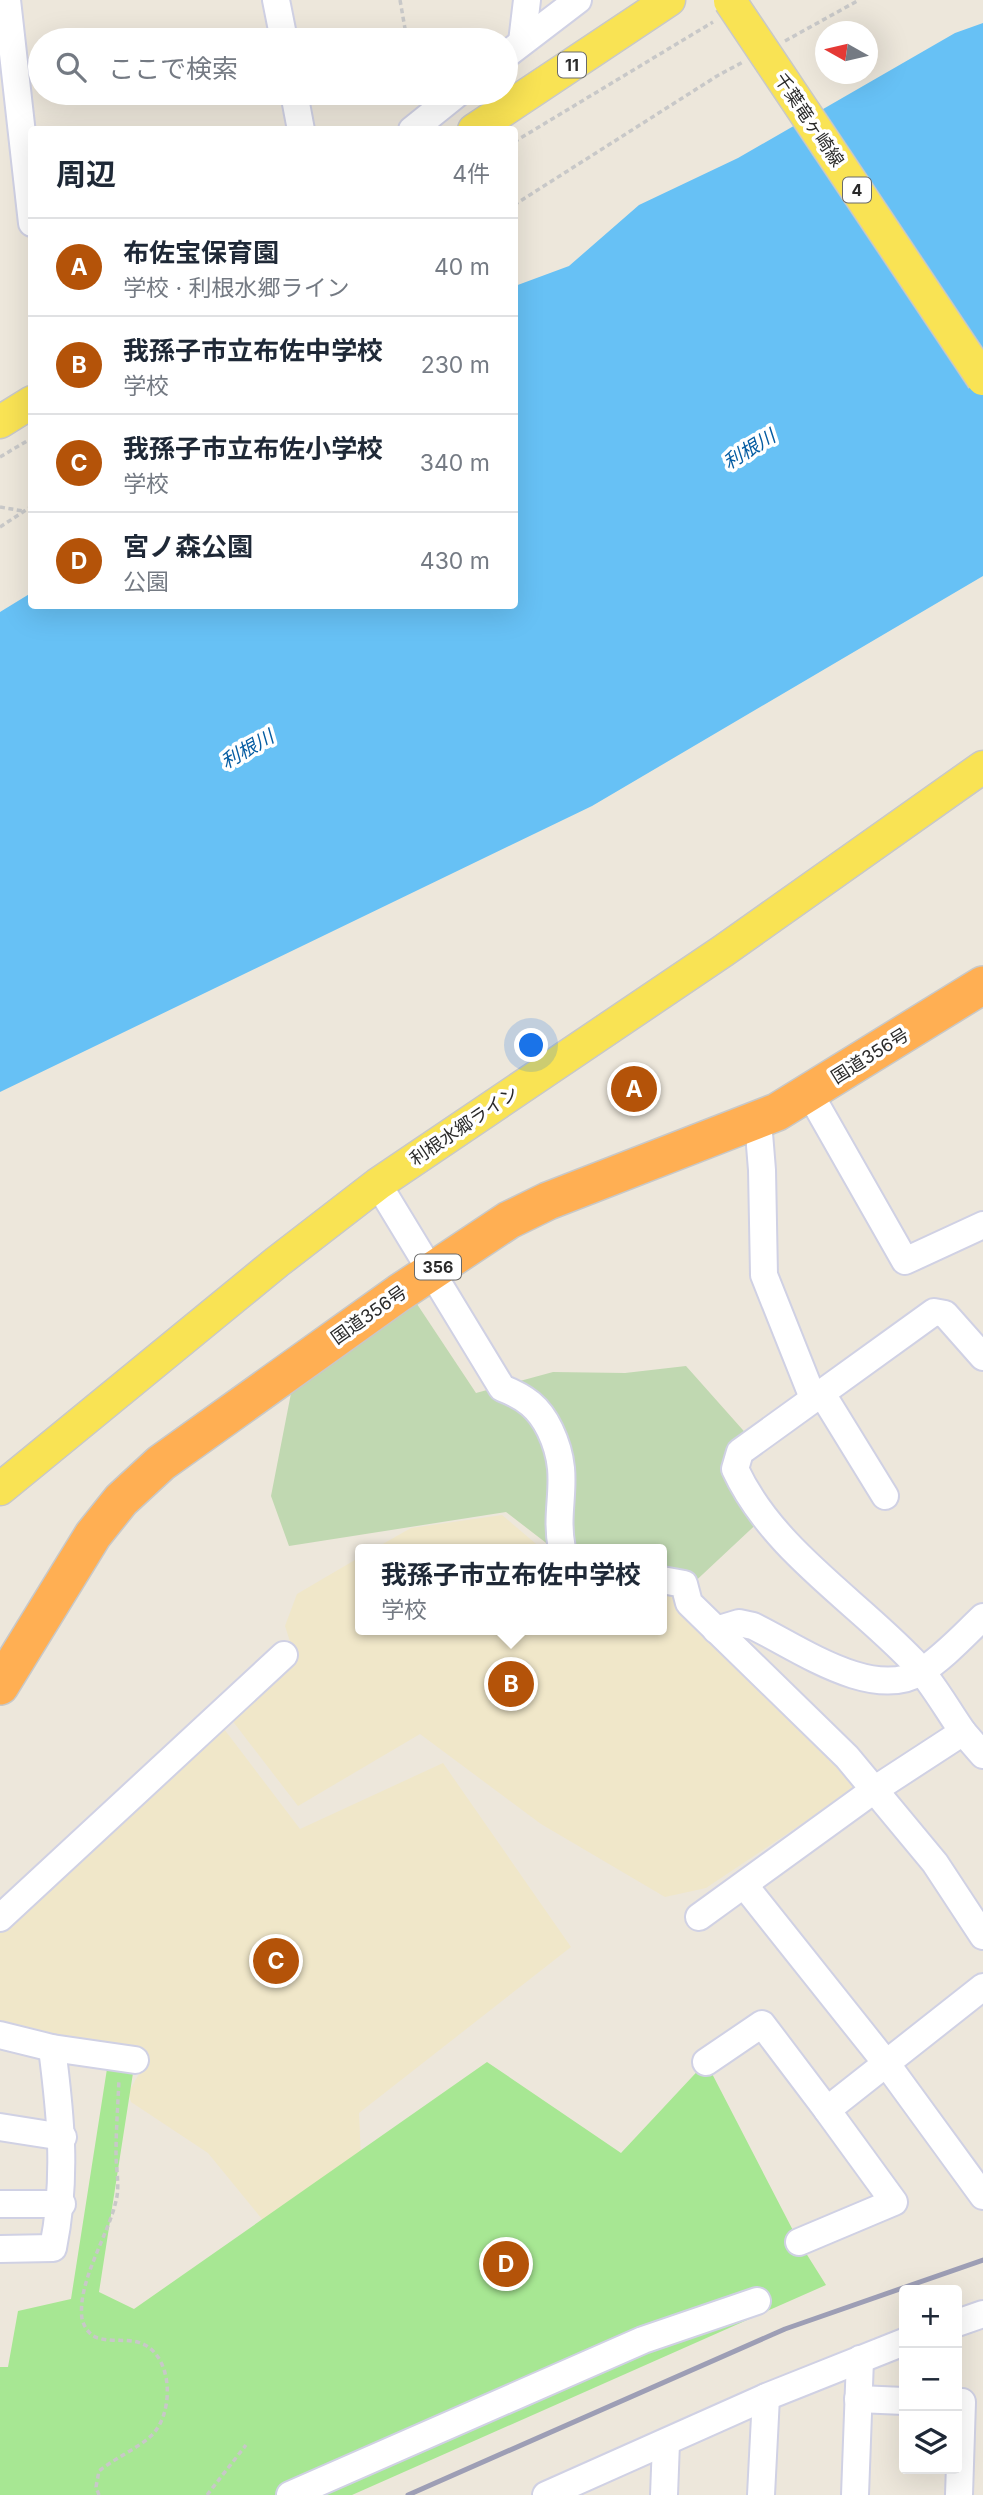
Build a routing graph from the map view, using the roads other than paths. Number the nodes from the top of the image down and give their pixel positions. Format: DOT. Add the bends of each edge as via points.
graph roads {
  1 [pos="8,0"];
  2 [pos="276,0"];
  3 [pos="527,0"];
  4 [pos="578,0"];
  5 [pos="669,0"];
  6 [pos="724,8"];
  7 [pos="282,28"];
  8 [pos="518,33"];
  9 [pos="518,45"];
  10 [pos="518,101"];
  11 [pos="296,105"];
  12 [pos="443,105"];
  13 [pos="512,105"];
  14 [pos="300,126"];
  15 [pos="417,126"];
  16 [pos="480,126"];
  17 [pos="28,186"];
  18 [pos="983,379"];
  19 [pos="28,404"];
  20 [pos="0,422"];
  21 [pos="983,767"];
  22 [pos="983,985"];
  23 [pos="810,1094"];
  24 [pos="758,1121"];
  25 [pos="377,1184"];
  26 [pos="983,1225"];
  27 [pos="430,1272"];
  28 [pos="983,1357"];
  29 [pos="817,1395"];
  30 [pos="0,1489"];
  31 [pos="885,1496"];
  32 [pos="562,1544"];
  33 [pos="667,1581"];
  34 [pos="983,1618"];
  35 [pos="716,1630"];
  36 [pos="284,1655"];
  37 [pos="921,1672"];
  38 [pos="0,1686"];
  39 [pos="963,1732"];
  40 [pos="983,1755"];
  41 [pos="874,1790"];
  42 [pos="745,1886"];
  43 [pos="699,1917"];
  44 [pos="0,1918"];
  45 [pos="983,1936"];
  46 [pos="983,1987"];
  47 [pos="0,2035"];
  48 [pos="52,2048"];
  49 [pos="135,2060"];
  50 [pos="706,2062"];
  51 [pos="886,2063"];
  52 [pos="827,2110"];
  53 [pos="0,2127"];
  54 [pos="63,2137"];
  55 [pos="983,2196"];
  56 [pos="62,2203"];
  57 [pos="0,2204"];
  58 [pos="799,2242"];
  59 [pos="0,2249"];
  60 [pos="757,2301"];
  61 [pos="983,2314"];
  62 [pos="962,2321"];
  63 [pos="899,2344"];
  64 [pos="860,2359"];
  65 [pos="766,2398"];
  66 [pos="858,2399"];
  67 [pos="899,2400"];
  68 [pos="967,2402"];
  69 [pos="666,2443"];
  70 [pos="561,2492"];
  71 [pos="290,2495"];
  72 [pos="664,2495"];
  73 [pos="761,2495"];
  74 [pos="855,2495"];
  75 [pos="960,2495"];
  1 -- 17 [label="street"];
  2 -- 7 [label="street"];
  3 -- 8 [label="street"];
  4 -- 9 [label="street"];
  5 -- 10 [label="main road, 11"];
  6 -- 18 [label="main road, 千葉竜ヶ崎線 / 4, bridge"];
  11 -- 14 [label="street"];
  12 -- 15 [label="street"];
  13 -- 16 [label="main road, 11"];
  19 -- 20 [label="main road"];
  21 -- 25 [label="main road, 利根水郷ライン" via="723,951"];
  22 -- 23 [label="highway, 国道356号 / 356"];
  23 -- 24 [label="highway, 国道356号 / 356"];
  23 -- 26 [label="street" via="905,1261"];
  24 -- 27 [label="highway, 国道356号 / 356" via="548,1201 509,1220"];
  24 -- 29 [label="street" via="764,1275"];
  25 -- 27 [label="street"];
  25 -- 30 [label="main road, 利根水郷ライン"];
  27 -- 32 [label="street" via="502,1388 532,1403 553,1436 563,1466"];
  27 -- 38 [label="highway, 国道356号 / 356" via="221,1418 121,1500 93,1535"];
  28 -- 29 [label="street" via="945,1314 934,1312"];
  29 -- 31 [label="street"];
  29 -- 37 [label="street" via="740,1452 735,1469 744,1489 789,1545"];
  33 -- 35 [label="street" via="684,1584 689,1603"];
  34 -- 37 [label="street"];
  35 -- 37 [label="street" via="739,1623 752,1626 850,1674 880,1682"];
  35 -- 41 [label="street"];
  36 -- 44 [label="street"];
  37 -- 39 [label="street"];
  39 -- 40 [label="street"];
  39 -- 41 [label="street"];
  41 -- 42 [label="street"];
  41 -- 45 [label="street" via="934,1863"];
  42 -- 43 [label="street"];
  42 -- 51 [label="street"];
  46 -- 51 [label="street"];
  47 -- 48 [label="street"];
  48 -- 49 [label="street"];
  48 -- 54 [label="street"];
  50 -- 52 [label="street" via="762,2024"];
  51 -- 52 [label="street"];
  51 -- 55 [label="street"];
  52 -- 58 [label="street" via="894,2202"];
  53 -- 54 [label="street"];
  54 -- 56 [label="street"];
  56 -- 57 [label="street"];
  56 -- 59 [label="street" via="53,2248"];
  60 -- 71 [label="street" via="643,2340"];
  61 -- 62 [label="street"];
  63 -- 64 [label="street"];
  64 -- 65 [label="street"];
  64 -- 66 [label="street"];
  65 -- 69 [label="street"];
  65 -- 73 [label="street"];
  66 -- 67 [label="street"];
  66 -- 74 [label="street"];
  68 -- 75 [label="street"];
  69 -- 70 [label="street"];
  69 -- 72 [label="street"];
}
